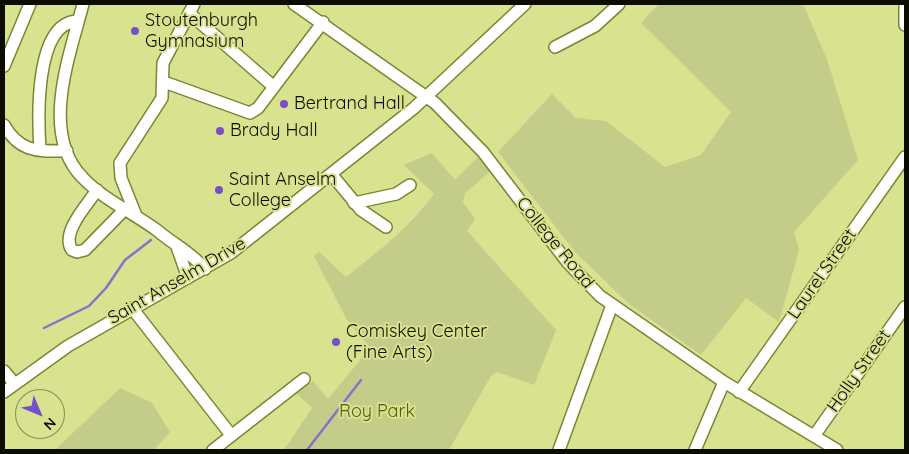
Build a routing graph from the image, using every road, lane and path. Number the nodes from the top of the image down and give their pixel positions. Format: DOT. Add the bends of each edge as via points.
graph roads {
  1 [pos="30,4"];
  2 [pos="83,4"];
  3 [pos="294,4"];
  4 [pos="618,4"];
  5 [pos="523,5"];
  6 [pos="905,7"];
  7 [pos="191,8"];
  8 [pos="78,21"];
  9 [pos="323,22"];
  10 [pos="905,25"];
  11 [pos="554,47"];
  12 [pos="4,66"];
  13 [pos="164,82"];
  14 [pos="274,87"];
  15 [pos="427,96"];
  16 [pos="4,124"];
  17 [pos="40,150"];
  18 [pos="67,151"];
  19 [pos="905,157"];
  20 [pos="901,173"];
  21 [pos="332,175"];
  22 [pos="410,185"];
  23 [pos="97,190"];
  24 [pos="354,203"];
  25 [pos="130,211"];
  26 [pos="386,227"];
  27 [pos="177,247"];
  28 [pos="205,269"];
  29 [pos="188,278"];
  30 [pos="612,306"];
  31 [pos="905,306"];
  32 [pos="132,308"];
  33 [pos="4,371"];
  34 [pos="304,379"];
  35 [pos="724,382"];
  36 [pos="14,383"];
  37 [pos="4,392"];
  38 [pos="739,392"];
  39 [pos="231,435"];
  40 [pos="814,436"];
  41 [pos="213,450"];
  42 [pos="559,450"];
  43 [pos="695,450"];
  44 [pos="837,450"];
  1 -- 12 [label="street"];
  2 -- 8 [label="street"];
  3 -- 9 [label="street, College Road"];
  4 -- 11 [label="street" via="595,26"];
  5 -- 15 [label="street, Saint Anselm Drive"];
  6 -- 10 [label="street"];
  7 -- 13 [label="street" via="165,57 162,67"];
  7 -- 14 [label="street"];
  8 -- 17 [label="street" via="64,25 54,35 43,66 38,111"];
  8 -- 18 [label="street" via="60,104 61,128"];
  9 -- 14 [label="street"];
  9 -- 15 [label="street, College Road"];
  13 -- 14 [label="street" via="250,113"];
  13 -- 25 [label="street" via="161,100 120,163"];
  15 -- 21 [label="street, Saint Anselm Drive"];
  15 -- 30 [label="street, College Road" via="479,147 568,263"];
  16 -- 17 [label="street" via="24,147"];
  17 -- 18 [label="street"];
  18 -- 23 [label="street" via="81,176"];
  19 -- 20 [label="street, Laurel Street"];
  20 -- 38 [label="street, Laurel Street"];
  21 -- 24 [label="street"];
  21 -- 28 [label="street, Saint Anselm Drive" via="238,248"];
  22 -- 24 [label="street" via="396,194"];
  23 -- 25 [label="street"];
  23 -- 25 [label="street" via="71,232 68,241 72,250 85,250"];
  24 -- 26 [label="street"];
  25 -- 27 [label="street"];
  27 -- 28 [label="street" via="191,254"];
  27 -- 29 [label="street"];
  28 -- 29 [label="street, Saint Anselm Drive"];
  29 -- 32 [label="street, Saint Anselm Drive"];
  30 -- 35 [label="street, College Road"];
  30 -- 42 [label="street"];
  31 -- 40 [label="street, Holly Street"];
  32 -- 36 [label="street, Saint Anselm Drive"];
  32 -- 39 [label="street"];
  33 -- 36 [label="street"];
  34 -- 39 [label="street"];
  35 -- 38 [label="street, College Road"];
  35 -- 43 [label="street"];
  36 -- 37 [label="street, Saint Anselm Drive"];
  38 -- 40 [label="street, College Road"];
  39 -- 41 [label="street"];
  40 -- 44 [label="street, College Road"];
}
